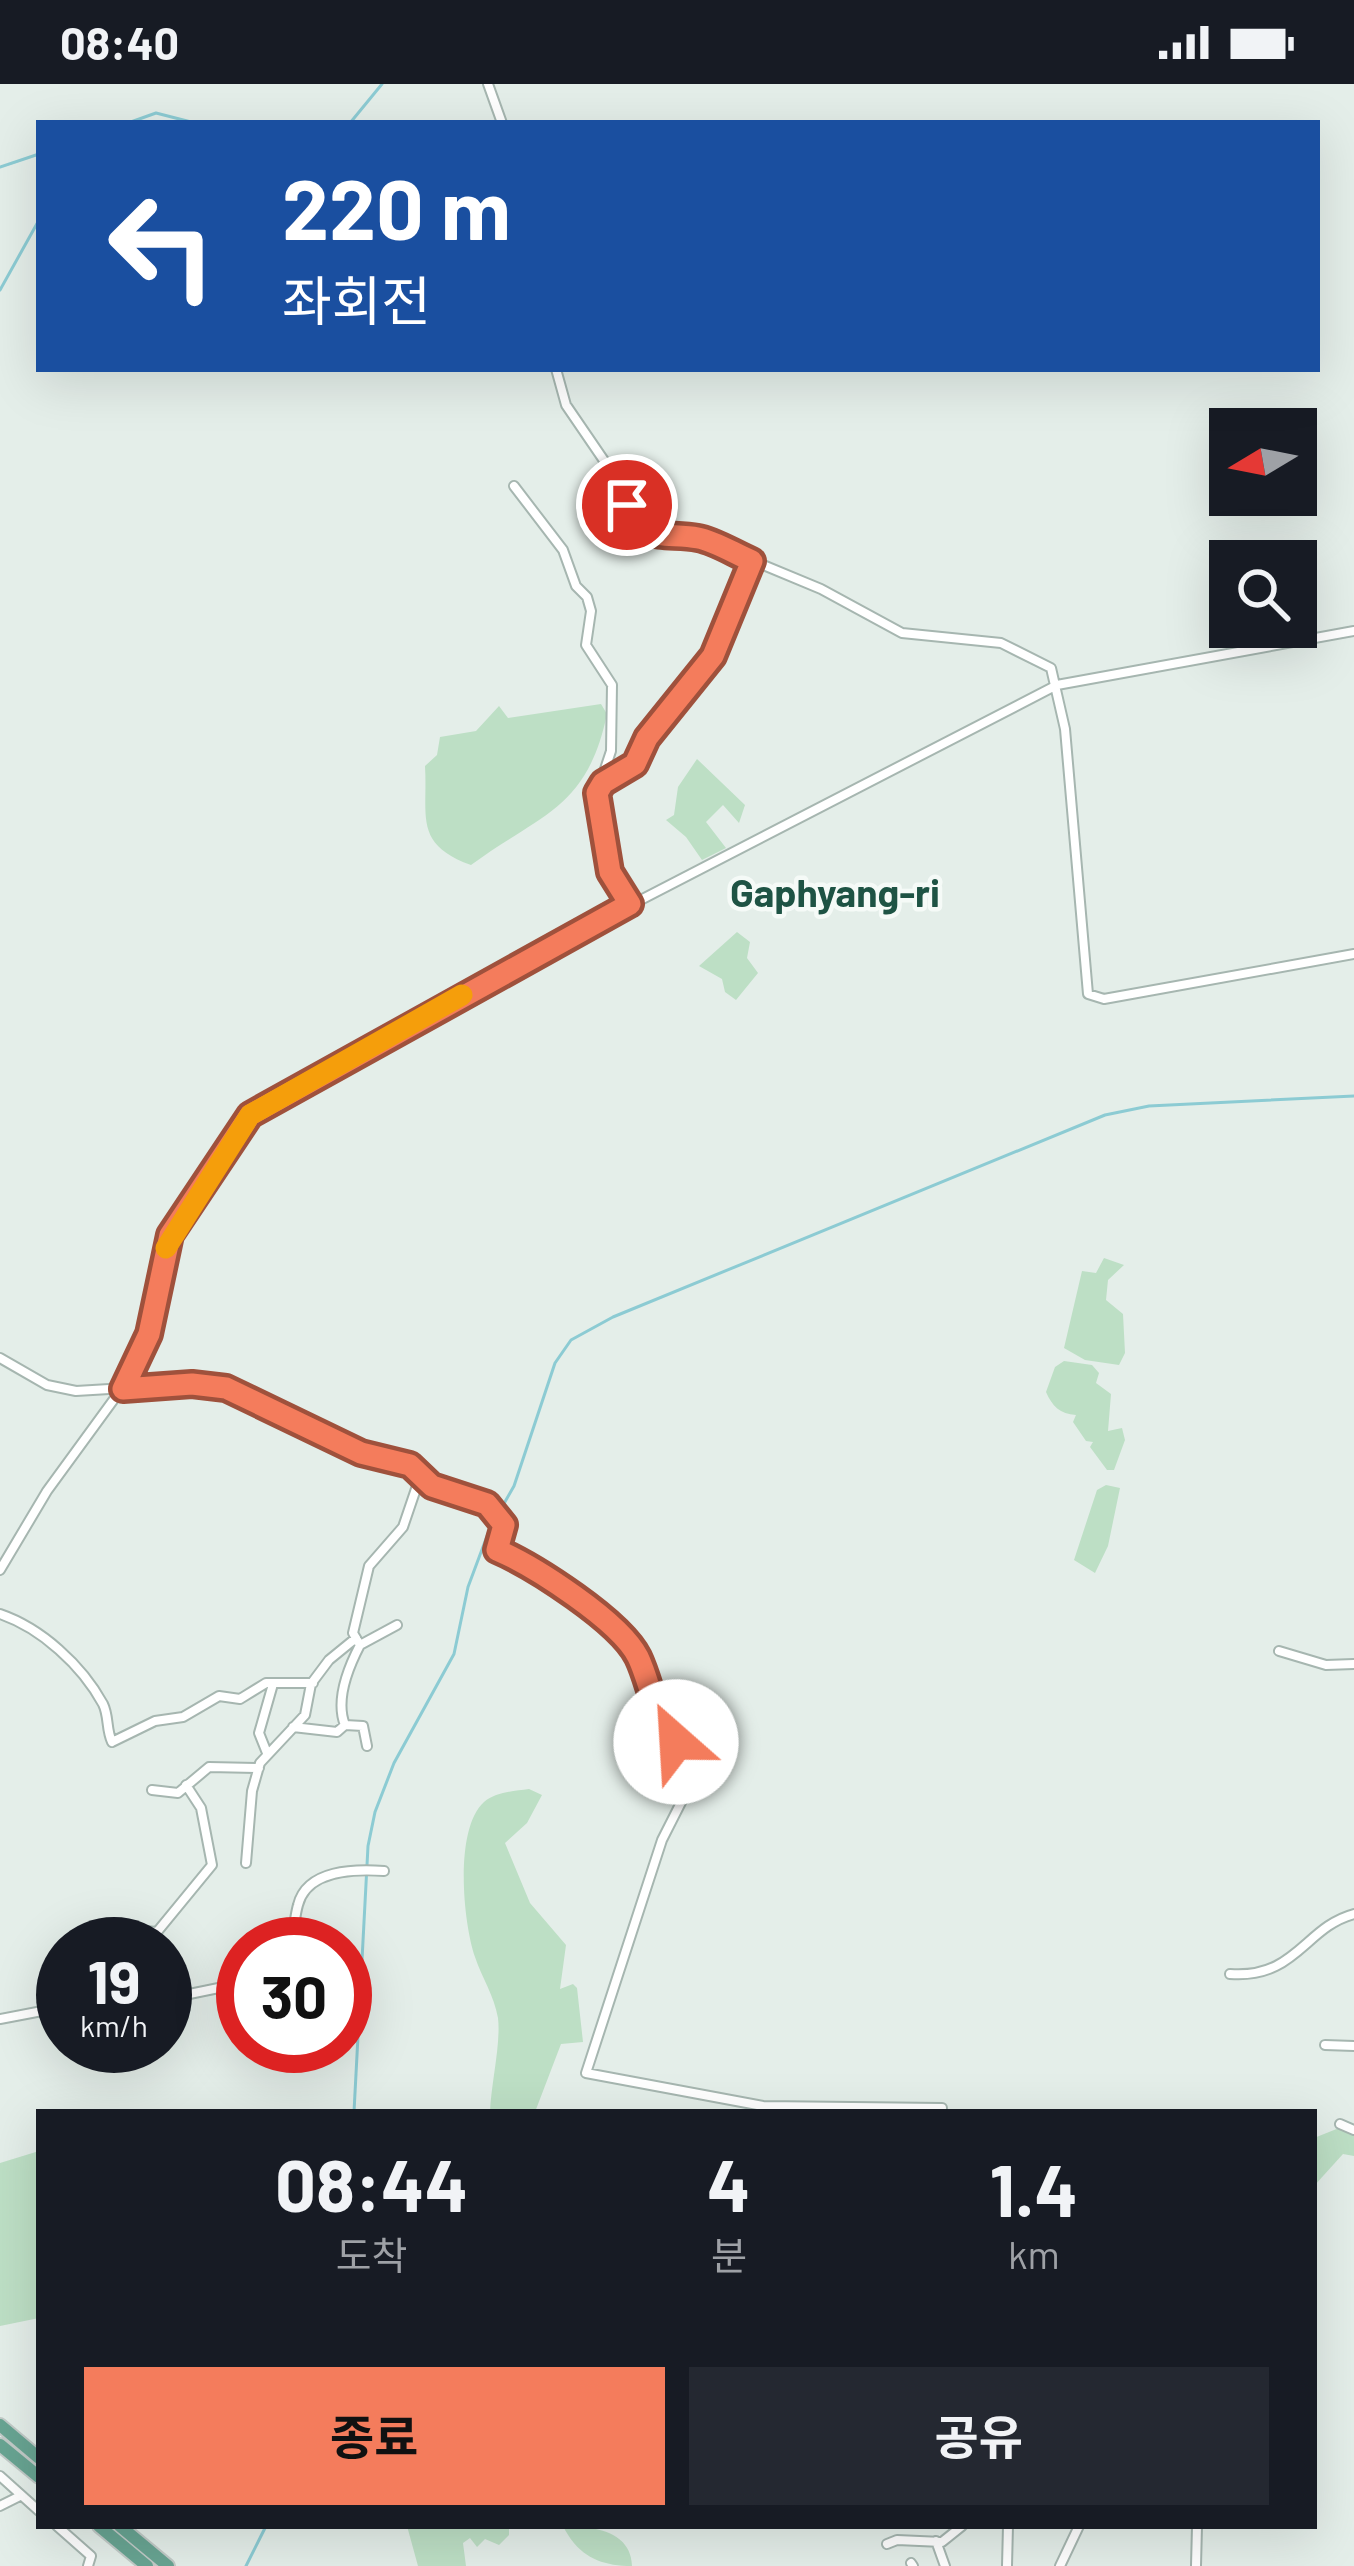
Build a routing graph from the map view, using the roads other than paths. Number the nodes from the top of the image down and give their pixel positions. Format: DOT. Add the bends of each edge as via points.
graph roads {
  1 [pos="488,84"];
  2 [pos="501,120"];
  3 [pos="557,372"];
  4 [pos="514,486"];
  5 [pos="752,561"];
  6 [pos="1354,632"];
  7 [pos="1057,685"];
  8 [pos="603,783"];
  9 [pos="630,904"];
  10 [pos="1354,954"];
  11 [pos="0,1358"];
  12 [pos="123,1389"];
  13 [pos="420,1475"];
  14 [pos="0,1570"];
  15 [pos="0,1614"];
  16 [pos="397,1625"];
  17 [pos="358,1641"];
  18 [pos="1279,1651"];
  19 [pos="1354,1664"];
  20 [pos="313,1683"];
  21 [pos="273,1684"];
  22 [pos="345,1725"];
  23 [pos="292,1727"];
  24 [pos="368,1746"];
  25 [pos="267,1753"];
  26 [pos="259,1768"];
  27 [pos="185,1785"];
  28 [pos="152,1790"];
  29 [pos="246,1862"];
  30 [pos="381,1871"];
  31 [pos="1354,1914"];
  32 [pos="169,1917"];
  33 [pos="296,1917"];
  34 [pos="1230,1975"];
  35 [pos="36,2012"];
  36 [pos="0,2019"];
  37 [pos="1324,2045"];
  38 [pos="1354,2046"];
  39 [pos="942,2109"];
  40 [pos="1340,2124"];
  41 [pos="1354,2130"];
  42 [pos="0,2426"];
  43 [pos="0,2445"];
  44 [pos="36,2456"];
  45 [pos="36,2475"];
  46 [pos="0,2476"];
  47 [pos="21,2496"];
  48 [pos="0,2506"];
  49 [pos="36,2508"];
  50 [pos="60,2529"];
  51 [pos="103,2529"];
  52 [pos="124,2529"];
  53 [pos="957,2529"];
  54 [pos="1008,2529"];
  55 [pos="1078,2529"];
  56 [pos="1197,2529"];
  57 [pos="936,2542"];
  58 [pos="887,2545"];
  59 [pos="88,2566"];
  60 [pos="147,2566"];
  61 [pos="168,2566"];
  62 [pos="945,2566"];
  63 [pos="1007,2566"];
  64 [pos="1060,2566"];
  65 [pos="1196,2566"];
  1 -- 2 [label="street"];
  3 -- 5 [label="street" via="566,405 620,484 638,527 656,537 698,538"];
  4 -- 8 [label="street" via="587,597 586,645 612,685"];
  5 -- 7 [label="street" via="902,632 1020,650 1051,668"];
  5 -- 8 [label="street" via="713,656 635,764"];
  6 -- 7 [label="street"];
  7 -- 9 [label="street"];
  7 -- 10 [label="street" via="1088,994 1104,999"];
  8 -- 9 [label="street" via="597,793 610,872"];
  9 -- 12 [label="street" via="250,1115 170,1235 149,1334"];
  11 -- 12 [label="street" via="53,1387"];
  12 -- 13 [label="street" via="226,1388"];
  12 -- 14 [label="street"];
  13 -- 17 [label="street" via="404,1527 369,1566"];
  13 -- 39 [label="street" via="492,1507 502,1520 496,1553 526,1564 625,1637 665,1728 700,1765 662,1840 586,2073 736,2104"];
  15 -- 21 [label="street" via="36,1631 73,1666 104,1705 112,1742 219,1696 239,1699"];
  16 -- 17 [label="street"];
  17 -- 20 [label="street" via="335,1653"];
  17 -- 22 [label="street" via="342,1694"];
  18 -- 19 [label="street"];
  20 -- 21 [label="street"];
  20 -- 23 [label="street" via="306,1712"];
  21 -- 25 [label="street" via="259,1733"];
  22 -- 23 [label="street" via="337,1732"];
  22 -- 24 [label="street" via="363,1726"];
  23 -- 25 [label="street"];
  25 -- 26 [label="street"];
  26 -- 27 [label="street" via="209,1767"];
  26 -- 29 [label="street"];
  27 -- 28 [label="street" via="178,1793"];
  27 -- 32 [label="street" via="201,1808 212,1865"];
  30 -- 33 [label="street" via="332,1874 304,1892"];
  31 -- 34 [label="street" via="1268,1970"];
  35 -- 36 [label="street"];
  37 -- 38 [label="street"];
  40 -- 41 [label="street"];
  42 -- 44 [label="main road"];
  43 -- 45 [label="main road"];
  46 -- 47 [label="street"];
  47 -- 48 [label="street"];
  47 -- 49 [label="street"];
  50 -- 59 [label="street" via="91,2556"];
  51 -- 60 [label="main road"];
  52 -- 61 [label="main road"];
  53 -- 57 [label="street"];
  54 -- 63 [label="street"];
  55 -- 64 [label="street"];
  56 -- 65 [label="street"];
  57 -- 58 [label="street"];
  57 -- 62 [label="street"];
}
